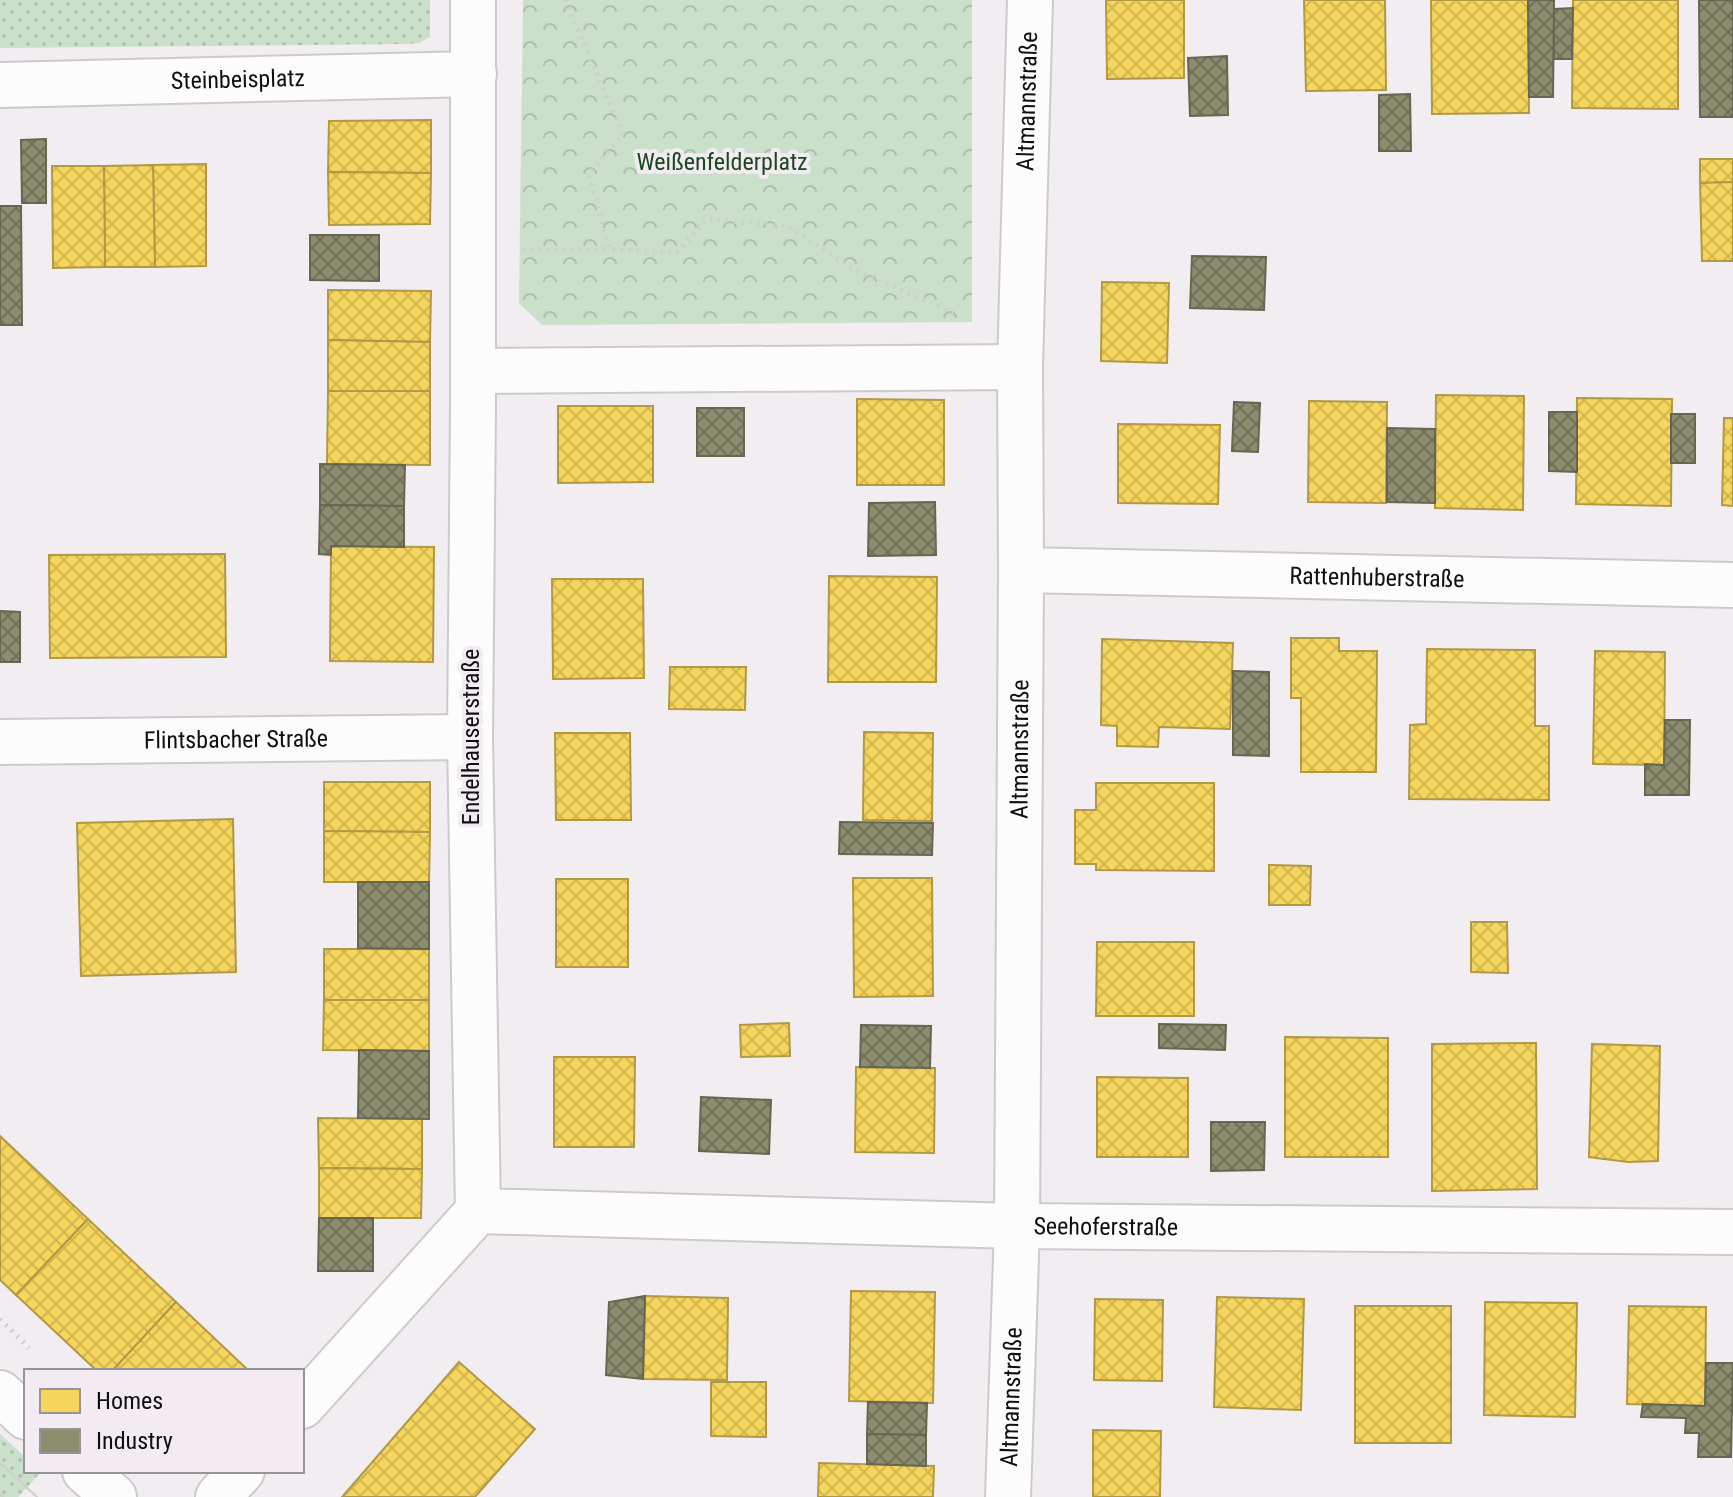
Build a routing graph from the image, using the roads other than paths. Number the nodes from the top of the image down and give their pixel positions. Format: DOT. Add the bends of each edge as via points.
graph roads {
  1 [pos="473,0"];
  2 [pos="1030,0"];
  3 [pos="474,74"];
  4 [pos="0,85"];
  5 [pos="1020,367"];
  6 [pos="473,371"];
  7 [pos="1021,570"];
  8 [pos="1733,585"];
  9 [pos="470,737"];
  10 [pos="0,742"];
  11 [pos="478,1211"];
  12 [pos="1017,1226"];
  13 [pos="1733,1232"];
  14 [pos="0,1393"];
  15 [pos="304,1404"];
  16 [pos="24,1415"];
  17 [pos="87,1473"];
  18 [pos="240,1473"];
  19 [pos="114,1497"];
  20 [pos="218,1497"];
  21 [pos="1008,1497"];
  1 -- 3 [label="street, Endelhauserstraße"];
  2 -- 5 [label="street, Altmannstraße"];
  3 -- 4 [label="street, Steinbeisplatz"];
  3 -- 6 [label="street, Endelhauserstraße"];
  5 -- 6 [label="street"];
  5 -- 7 [label="street, Altmannstraße"];
  6 -- 9 [label="street, Endelhauserstraße"];
  7 -- 8 [label="street, Rattenhuberstraße"];
  7 -- 12 [label="street, Altmannstraße"];
  9 -- 10 [label="street, Flintsbacher Straße"];
  9 -- 11 [label="street, Endelhauserstraße"];
  11 -- 12 [label="street, Seehoferstraße"];
  11 -- 15 [label="street"];
  12 -- 13 [label="street, Seehoferstraße"];
  12 -- 21 [label="street, Altmannstraße"];
  14 -- 16 [label="street"];
  17 -- 19 [label="street"];
  18 -- 20 [label="street"];
}
